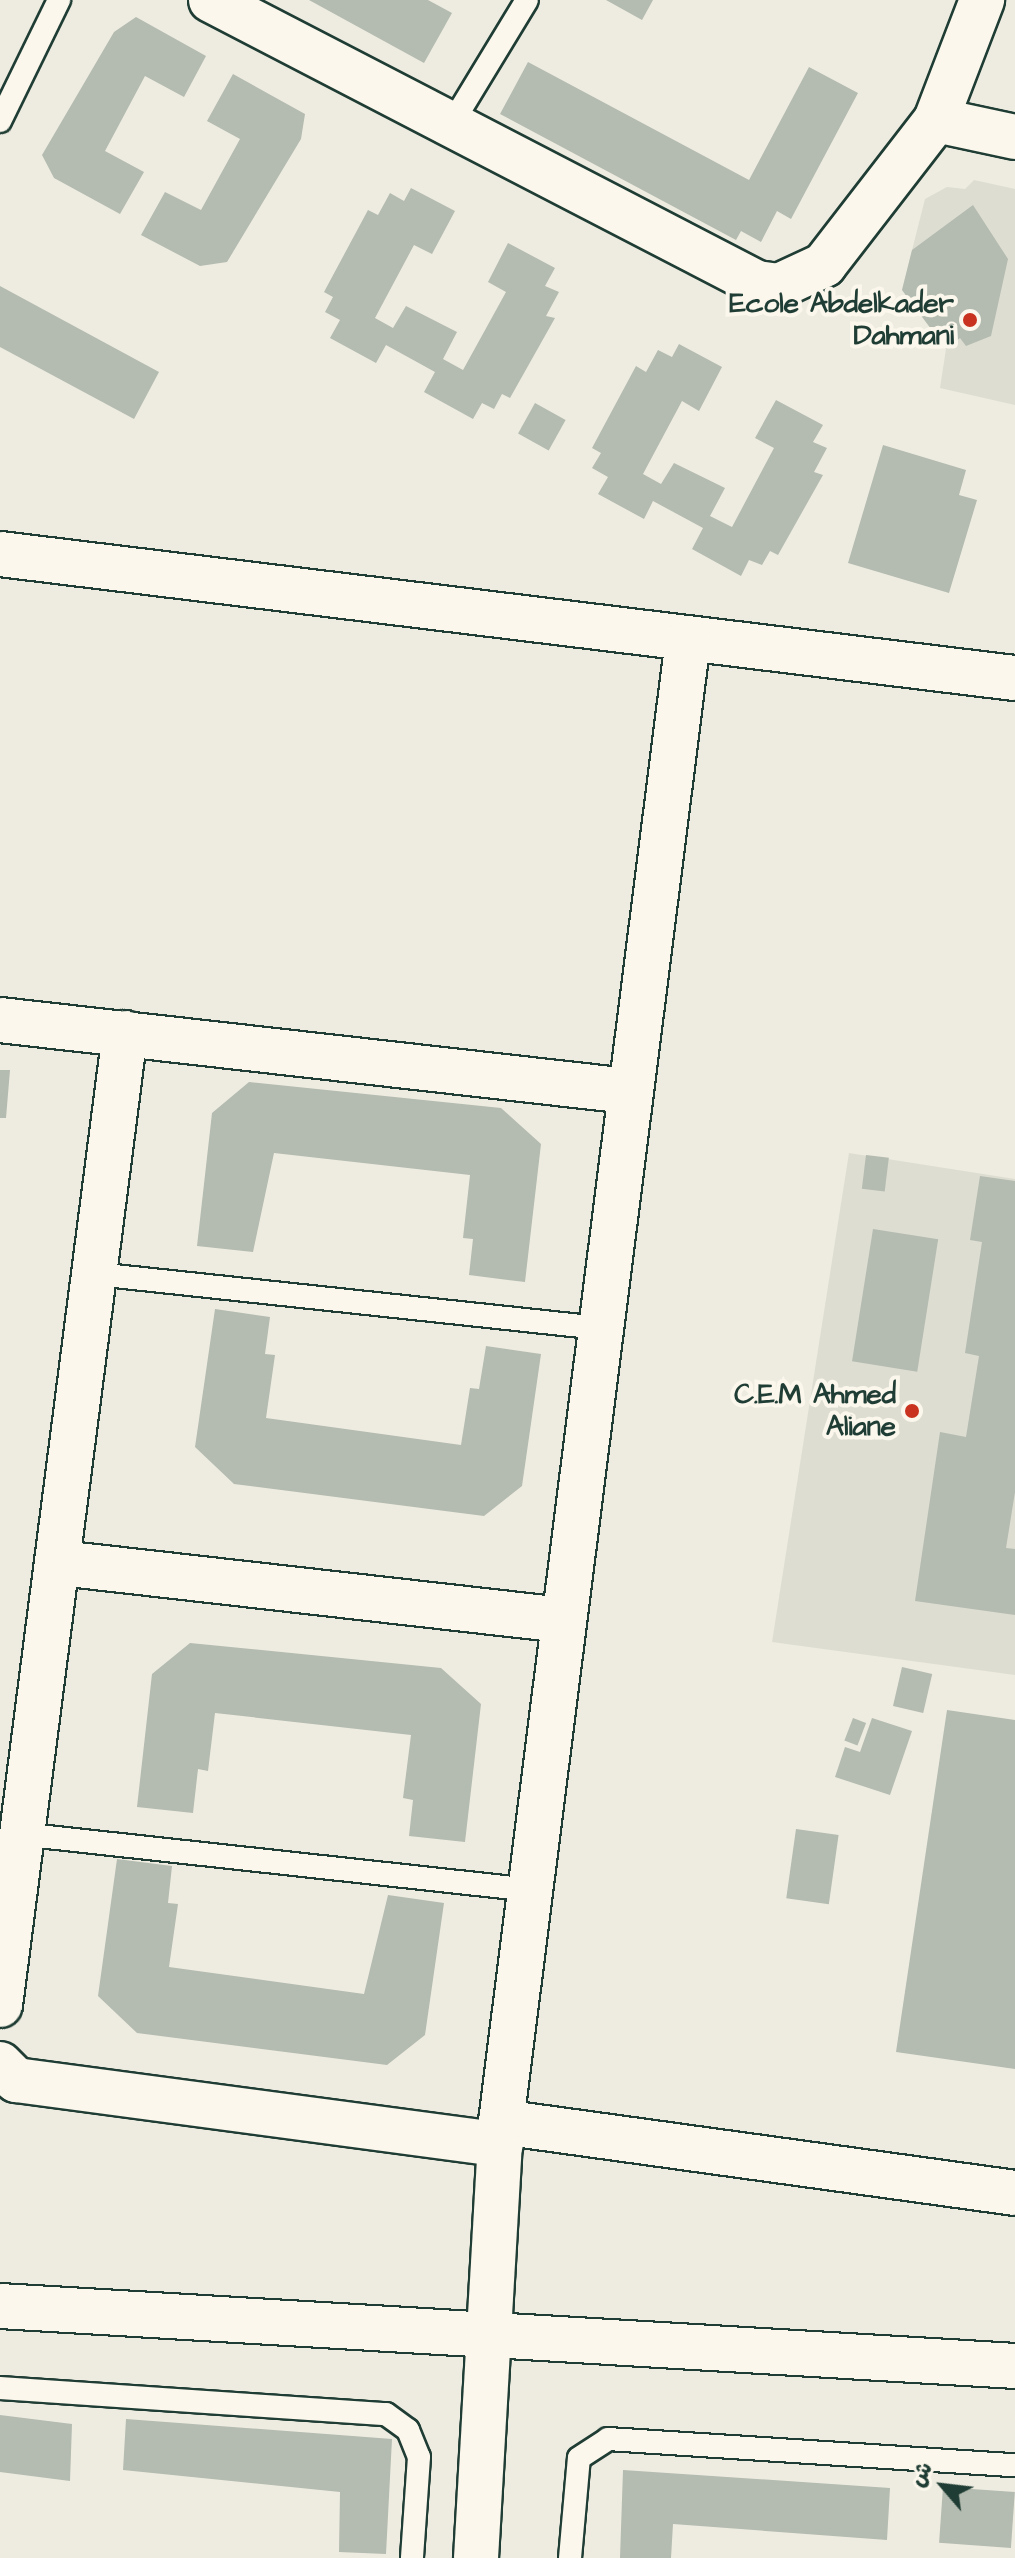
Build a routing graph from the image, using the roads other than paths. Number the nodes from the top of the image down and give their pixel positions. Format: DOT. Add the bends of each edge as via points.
graph roads {
  1 [pos="59,0"];
  2 [pos="211,0"];
  3 [pos="527,0"];
  4 [pos="982,0"];
  5 [pos="936,120"];
  6 [pos="0,121"];
  7 [pos="451,125"];
  8 [pos="1015,137"];
  9 [pos="0,554"];
  10 [pos="688,640"];
  11 [pos="1015,678"];
  12 [pos="0,1020"];
  13 [pos="125,1033"];
  14 [pos="628,1091"];
  15 [pos="96,1274"];
  16 [pos="600,1328"];
  17 [pos="60,1563"];
  18 [pos="563,1620"];
  19 [pos="16,1808"];
  20 [pos="531,1890"];
  21 [pos="0,2005"];
  22 [pos="0,2064"];
  23 [pos="501,2134"];
  24 [pos="1015,2193"];
  25 [pos="0,2306"];
  26 [pos="484,2335"];
  27 [pos="1015,2366"];
  28 [pos="0,2388"];
  29 [pos="1015,2465"];
  30 [pos="412,2558"];
  31 [pos="476,2558"];
  32 [pos="570,2558"];
  1 -- 6 [label="lane"];
  2 -- 7 [label="street"];
  3 -- 7 [label="lane"];
  4 -- 5 [label="street"];
  5 -- 7 [label="street" via="824,265 779,286 757,283"];
  5 -- 8 [label="street"];
  9 -- 10 [label="street"];
  10 -- 11 [label="street"];
  10 -- 14 [label="street"];
  12 -- 13 [label="street"];
  13 -- 14 [label="street"];
  13 -- 15 [label="street"];
  14 -- 16 [label="street"];
  15 -- 16 [label="lane"];
  15 -- 17 [label="street"];
  16 -- 18 [label="street"];
  17 -- 18 [label="street"];
  17 -- 19 [label="street"];
  18 -- 20 [label="street"];
  19 -- 20 [label="lane"];
  19 -- 21 [label="street"];
  20 -- 23 [label="street"];
  22 -- 23 [label="street" via="16,2080"];
  23 -- 24 [label="street"];
  23 -- 26 [label="street"];
  25 -- 26 [label="street"];
  26 -- 27 [label="street"];
  26 -- 31 [label="street"];
  28 -- 30 [label="lane" via="386,2414 408,2430 419,2457"];
  29 -- 32 [label="lane" via="608,2439 590,2447 577,2467"];
}
